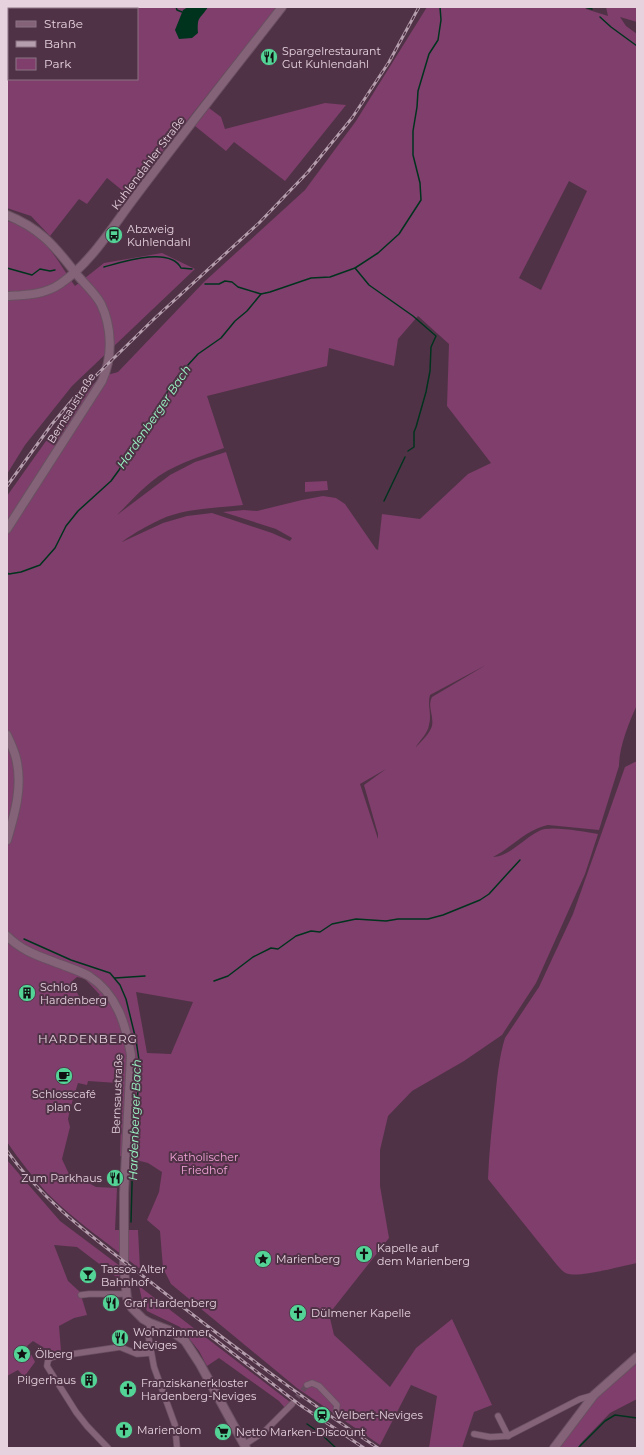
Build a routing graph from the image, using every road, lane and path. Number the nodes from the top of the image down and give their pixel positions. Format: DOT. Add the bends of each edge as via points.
graph roads {
  1 [pos="282,7"];
  2 [pos="7,215"];
  3 [pos="75,272"];
  4 [pos="7,296"];
  5 [pos="7,528"];
  6 [pos="7,734"];
  7 [pos="7,840"];
  8 [pos="7,936"];
  9 [pos="126,1294"];
  10 [pos="82,1295"];
  11 [pos="150,1323"];
  12 [pos="151,1353"];
  13 [pos="637,1357"];
  14 [pos="307,1385"];
  15 [pos="594,1395"];
  16 [pos="292,1404"];
  17 [pos="336,1412"];
  18 [pos="498,1416"];
  19 [pos="474,1434"];
  20 [pos="508,1436"];
  21 [pos="245,1446"];
  22 [pos="108,1448"];
  23 [pos="177,1448"];
  24 [pos="554,1448"];
  1 -- 3 [label="main road, Kuhlendahler Straße" via="134,197 96,250"];
  2 -- 3 [label="main road, Bernsaustraße" via="32,227 47,238"];
  3 -- 4 [label="main road, Kuhlendahler Straße" via="60,284 43,292"];
  3 -- 5 [label="main road, Bernsaustraße" via="100,304 108,327 110,356 107,371"];
  6 -- 7 [label="main road" via="16,757 19,781"];
  8 -- 9 [label="main road, Bernsaustraße" via="28,952 88,976 102,986 122,1018 128,1037 130,1065 124,1193 123,1262"];
  9 -- 10 [label="street"];
  9 -- 11 [label="main road, Bernsaustraße" via="136,1313"];
  11 -- 12 [label="street" via="148,1334"];
  11 -- 21 [label="main road, Bernsaustraße" via="171,1331 185,1341"];
  12 -- 22 [label="street" via="137,1354 126,1349 114,1348 52,1357 48,1360 47,1366 67,1399"];
  12 -- 23 [label="street" via="175,1425"];
  13 -- 15 [label="main road"];
  14 -- 17 [label="street" via="312,1383 319,1386 337,1405"];
  15 -- 20 [label="street" via="580,1399"];
  15 -- 24 [label="main road"];
  16 -- 21 [label="street" via="266,1431"];
  18 -- 20 [label="street"];
  19 -- 20 [label="street" via="490,1437"];
}
